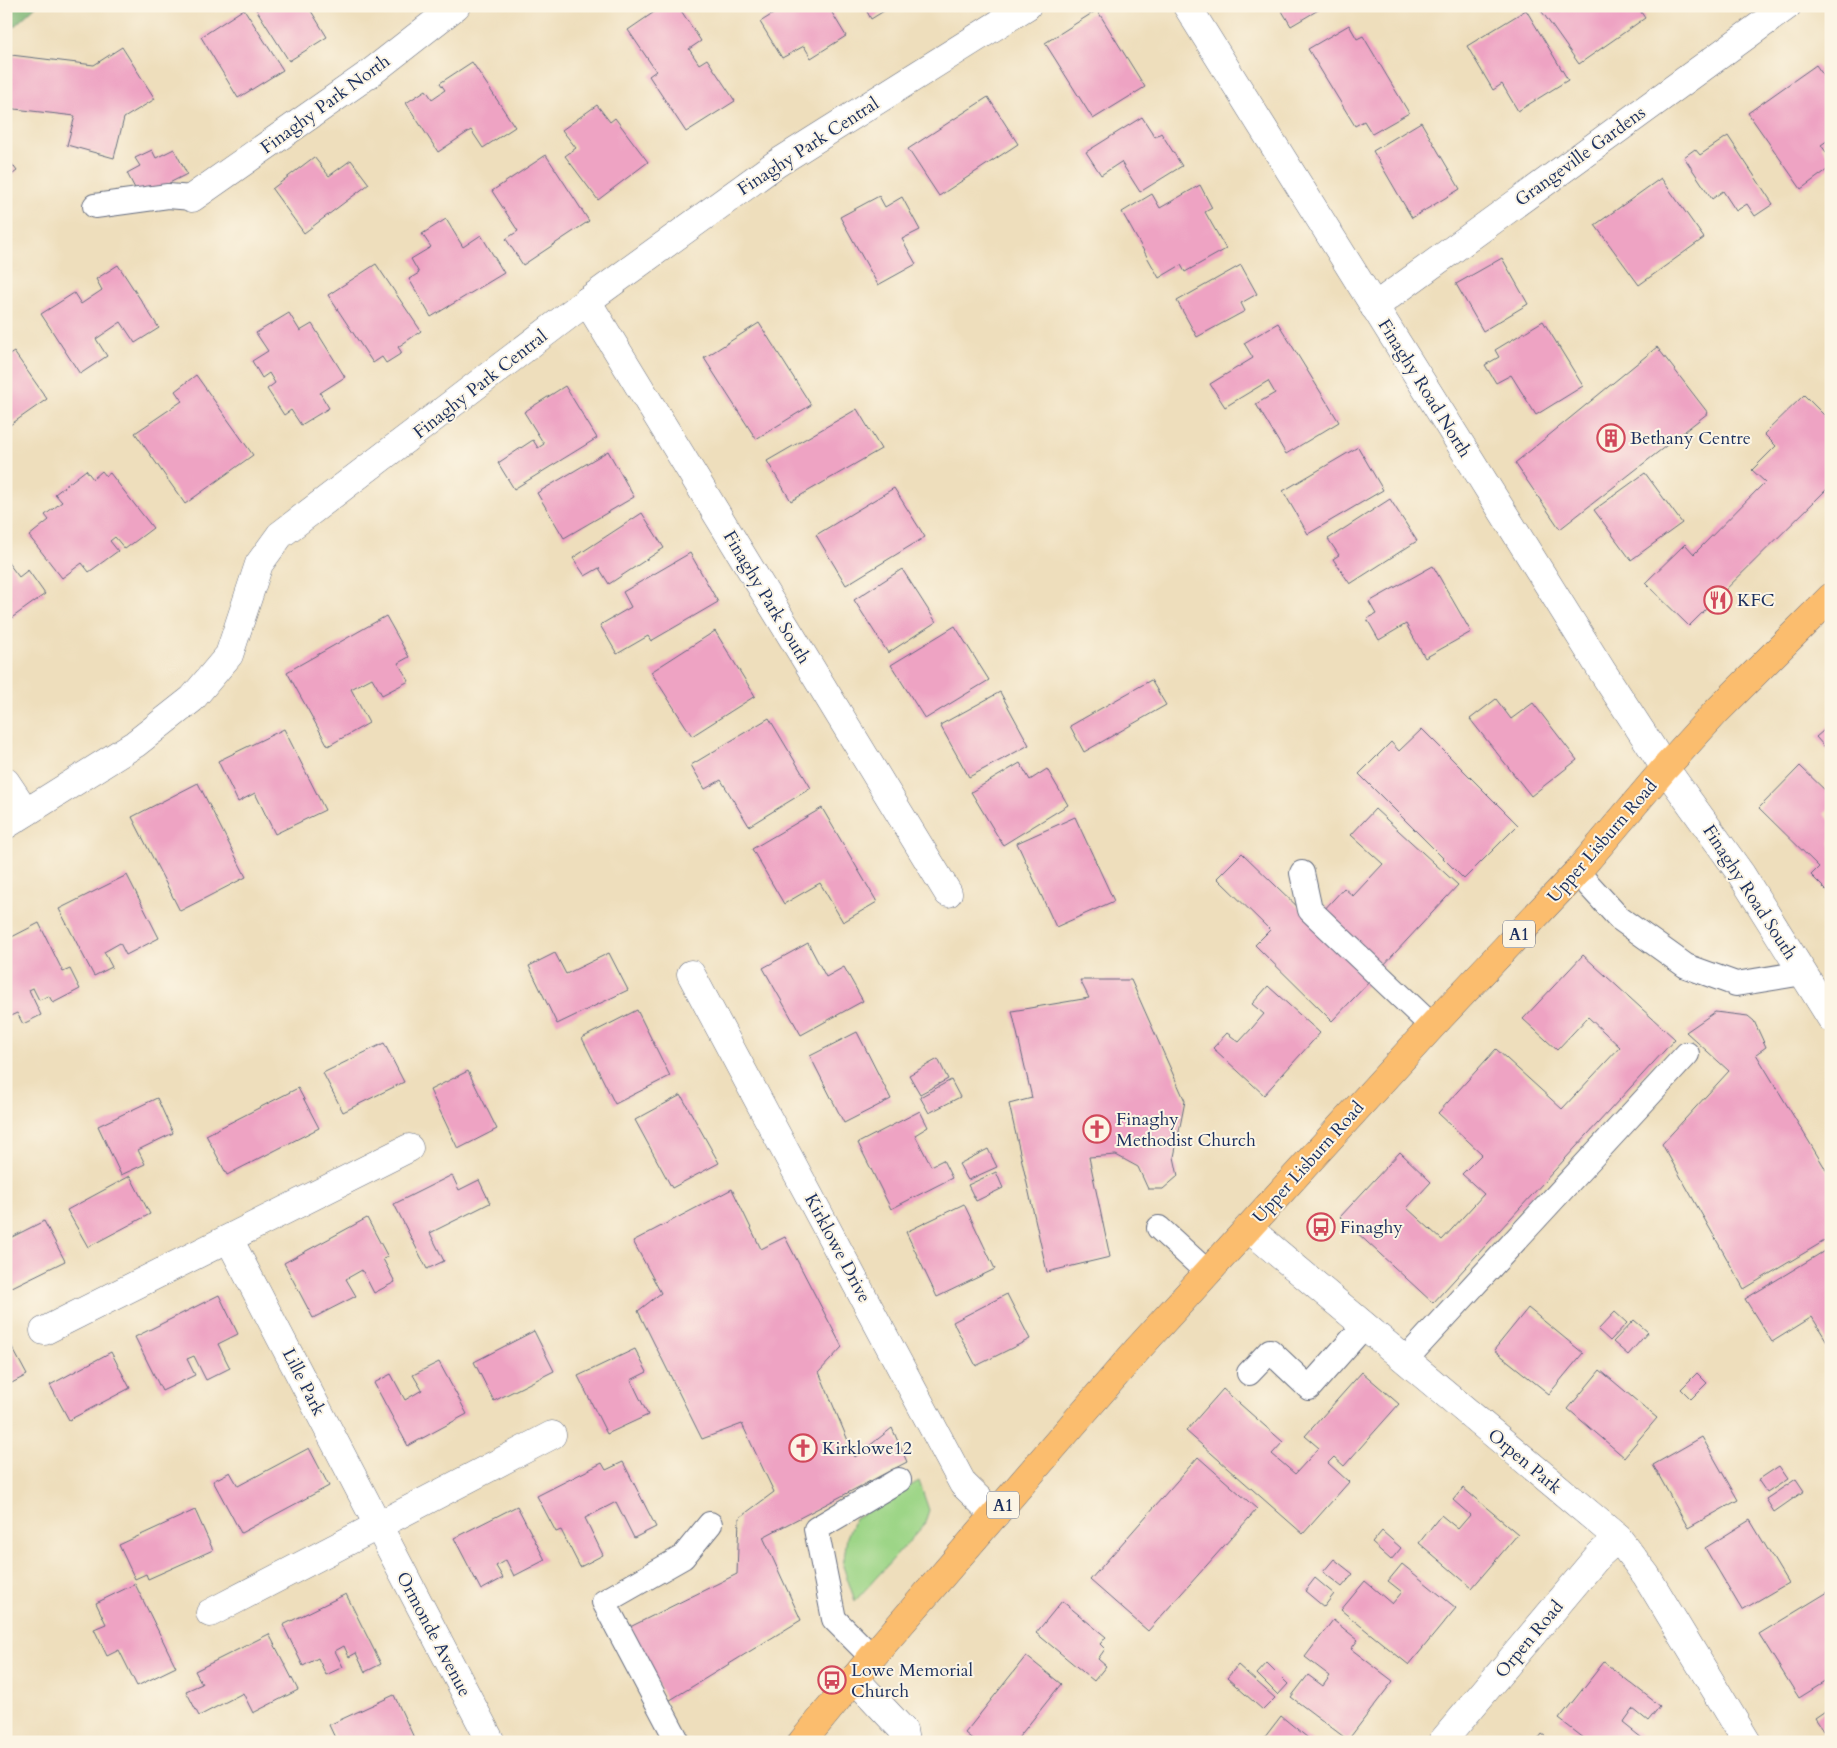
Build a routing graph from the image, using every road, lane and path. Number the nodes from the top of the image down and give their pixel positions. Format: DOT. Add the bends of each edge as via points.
graph roads {
  1 [pos="456,6"];
  2 [pos="1187,6"];
  3 [pos="1787,6"];
  4 [pos="1012,10"];
  5 [pos="192,198"];
  6 [pos="95,206"];
  7 [pos="587,301"];
  8 [pos="1374,307"];
  9 [pos="1831,597"];
  10 [pos="1665,768"];
  11 [pos="6,782"];
  12 [pos="16,819"];
  13 [pos="1578,872"];
  14 [pos="1302,873"];
  15 [pos="948,893"];
  16 [pos="1803,973"];
  17 [pos="691,974"];
  18 [pos="1831,1018"];
  19 [pos="1432,1026"];
  20 [pos="1687,1054"];
  21 [pos="409,1148"];
  22 [pos="1159,1228"];
  23 [pos="1248,1228"];
  24 [pos="229,1239"];
  25 [pos="1207,1272"];
  26 [pos="1365,1325"];
  27 [pos="44,1331"];
  28 [pos="1406,1358"];
  29 [pos="1249,1373"];
  30 [pos="552,1435"];
  31 [pos="899,1480"];
  32 [pos="994,1515"];
  33 [pos="710,1524"];
  34 [pos="378,1526"];
  35 [pos="1618,1538"];
  36 [pos="210,1613"];
  37 [pos="872,1657"];
  38 [pos="854,1678"];
  39 [pos="491,1742"];
  40 [pos="678,1742"];
  41 [pos="802,1742"];
  42 [pos="905,1742"];
  43 [pos="1442,1742"];
  44 [pos="1747,1742"];
  1 -- 5 [label="street, Finaghy Park North" via="369,74"];
  2 -- 8 [label="street, Finaghy Road North"];
  3 -- 8 [label="street, Grangeville Gardens"];
  4 -- 7 [label="street, Finaghy Park Central" via="776,164"];
  5 -- 6 [label="lane" via="168,196"];
  7 -- 12 [label="street, Finaghy Park Central" via="280,535 259,564 229,655 192,699 136,744"];
  7 -- 15 [label="street, Finaghy Park South"];
  8 -- 10 [label="street, Finaghy Road North"];
  9 -- 10 [label="main road, Upper Lisburn Road / A1"];
  10 -- 13 [label="main road, Upper Lisburn Road / A1"];
  10 -- 16 [label="street, Finaghy Road South" via="1741,874"];
  11 -- 12 [label="street"];
  13 -- 16 [label="lane" via="1619,918 1686,966 1736,984"];
  13 -- 19 [label="main road, Upper Lisburn Road / A1"];
  14 -- 19 [label="lane" via="1310,910"];
  16 -- 18 [label="street, Finaghy Road South"];
  17 -- 32 [label="street, Kirklowe Drive" via="963,1484"];
  19 -- 23 [label="main road, Upper Lisburn Road / A1"];
  20 -- 28 [label="lane"];
  21 -- 24 [label="street"];
  22 -- 25 [label="lane"];
  23 -- 25 [label="main road, Upper Lisburn Road / A1"];
  23 -- 26 [label="street, Orpen Park"];
  24 -- 27 [label="street"];
  24 -- 34 [label="street, Lille Park"];
  25 -- 32 [label="main road, Upper Lisburn Road / A1"];
  26 -- 28 [label="street, Orpen Park"];
  26 -- 29 [label="lane" via="1309,1388 1270,1351"];
  28 -- 35 [label="street, Orpen Park"];
  30 -- 34 [label="street"];
  31 -- 37 [label="lane" via="816,1529 834,1619"];
  32 -- 37 [label="main road, Upper Lisburn Road / A1"];
  33 -- 40 [label="lane" via="683,1556 604,1602"];
  34 -- 36 [label="street"];
  34 -- 39 [label="street, Ormonde Avenue"];
  35 -- 43 [label="street, Orpen Road" via="1599,1555"];
  35 -- 44 [label="street, Orpen Park" via="1646,1575"];
  37 -- 38 [label="main road, Upper Lisburn Road / A1"];
  38 -- 41 [label="main road, Upper Lisburn Road / A1"];
  38 -- 42 [label="street" via="903,1730"];
}
